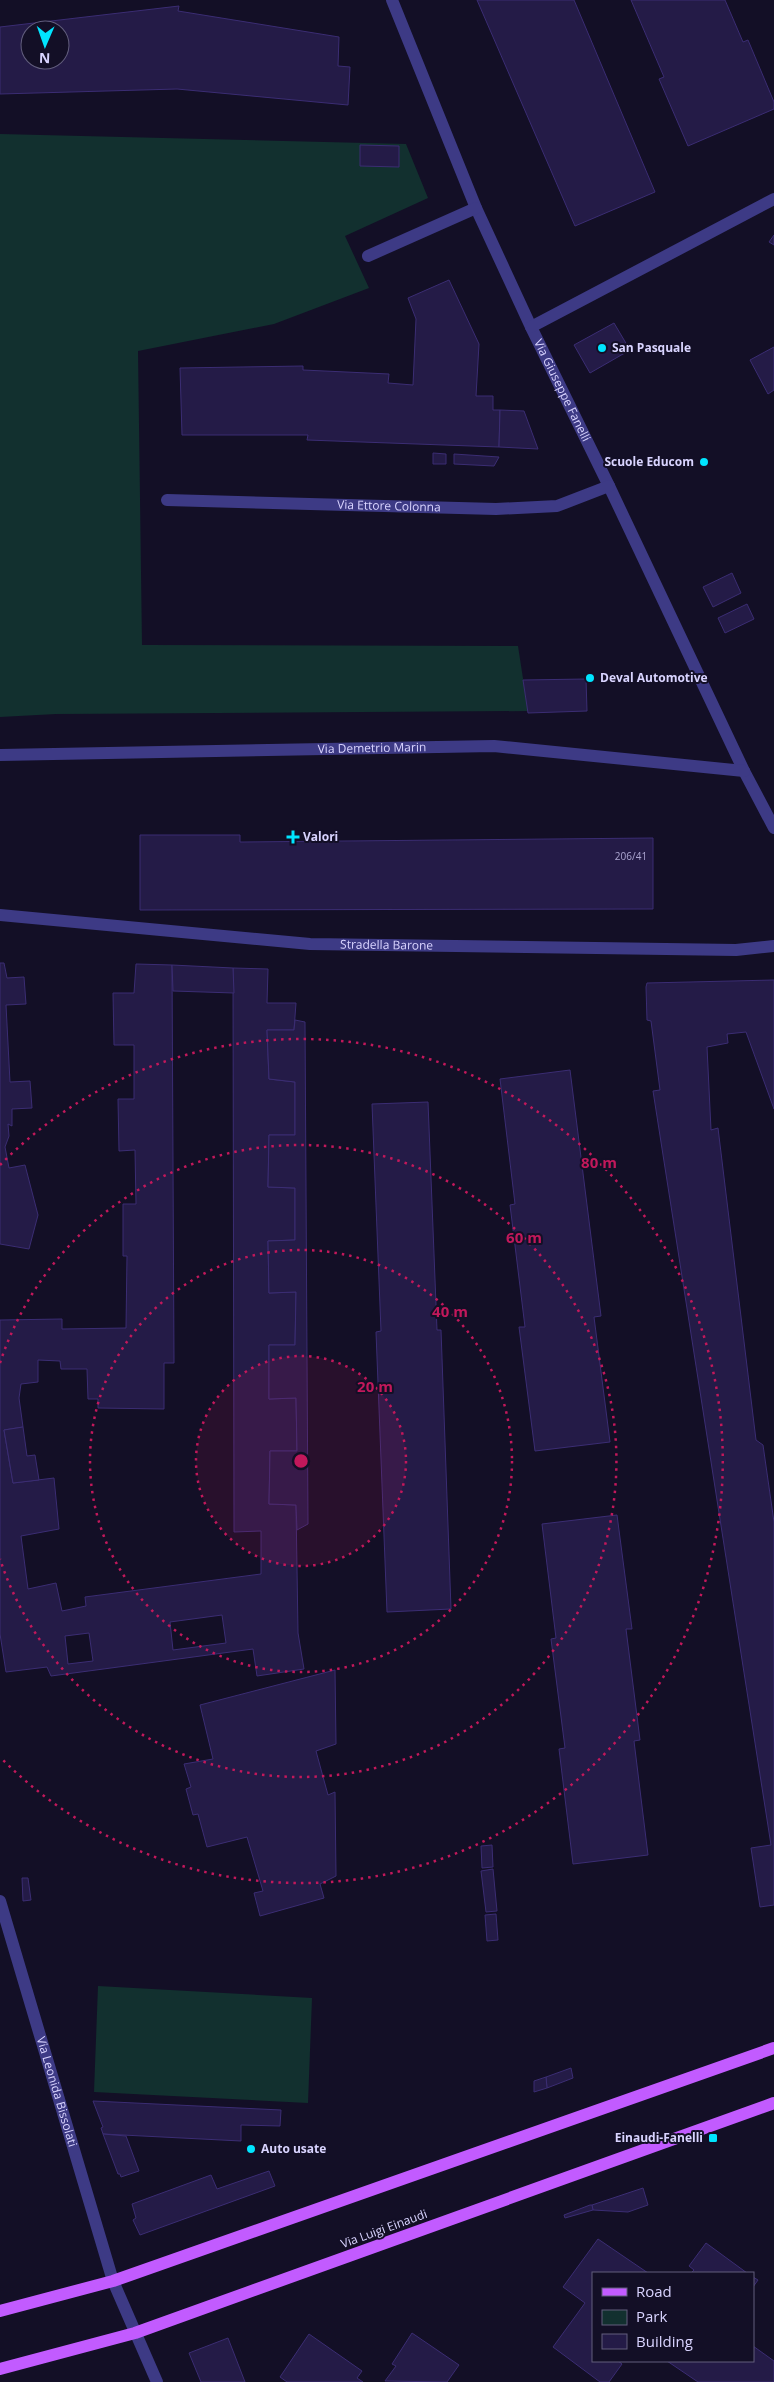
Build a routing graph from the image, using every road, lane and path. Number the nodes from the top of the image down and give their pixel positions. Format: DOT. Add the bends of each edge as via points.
graph roads {
  1 [pos="392,0"];
  2 [pos="774,199"];
  3 [pos="476,208"];
  4 [pos="368,256"];
  5 [pos="531,327"];
  6 [pos="609,486"];
  7 [pos="167,500"];
  8 [pos="0,755"];
  9 [pos="744,771"];
  10 [pos="774,828"];
  11 [pos="0,916"];
  12 [pos="774,946"];
  13 [pos="0,1901"];
  14 [pos="774,2048"];
  15 [pos="774,2103"];
  16 [pos="113,2281"];
  17 [pos="0,2311"];
  18 [pos="135,2333"];
  19 [pos="0,2369"];
  20 [pos="157,2382"];
  1 -- 3 [label="street, Via Giuseppe Fanelli"];
  2 -- 5 [label="street"];
  3 -- 4 [label="street"];
  3 -- 5 [label="street, Via Giuseppe Fanelli"];
  5 -- 6 [label="street, Via Giuseppe Fanelli"];
  6 -- 7 [label="street, Via Ettore Colonna" via="557,506 496,509"];
  6 -- 9 [label="street, Via Giuseppe Fanelli"];
  8 -- 9 [label="street, Via Demetrio Marin" via="494,746"];
  9 -- 10 [label="street, Via Giuseppe Fanelli"];
  11 -- 12 [label="street, Stradella Barone" via="310,944 736,950"];
  13 -- 16 [label="street, Via Leonida Bissolati"];
  14 -- 16 [label="main road"];
  15 -- 18 [label="main road, Via Luigi Einaudi"];
  16 -- 17 [label="main road"];
  16 -- 18 [label="street, Via Leonida Bissolati"];
  18 -- 19 [label="main road, Via Luigi Einaudi"];
  18 -- 20 [label="street, Via Leonida Bissolati"];
}
